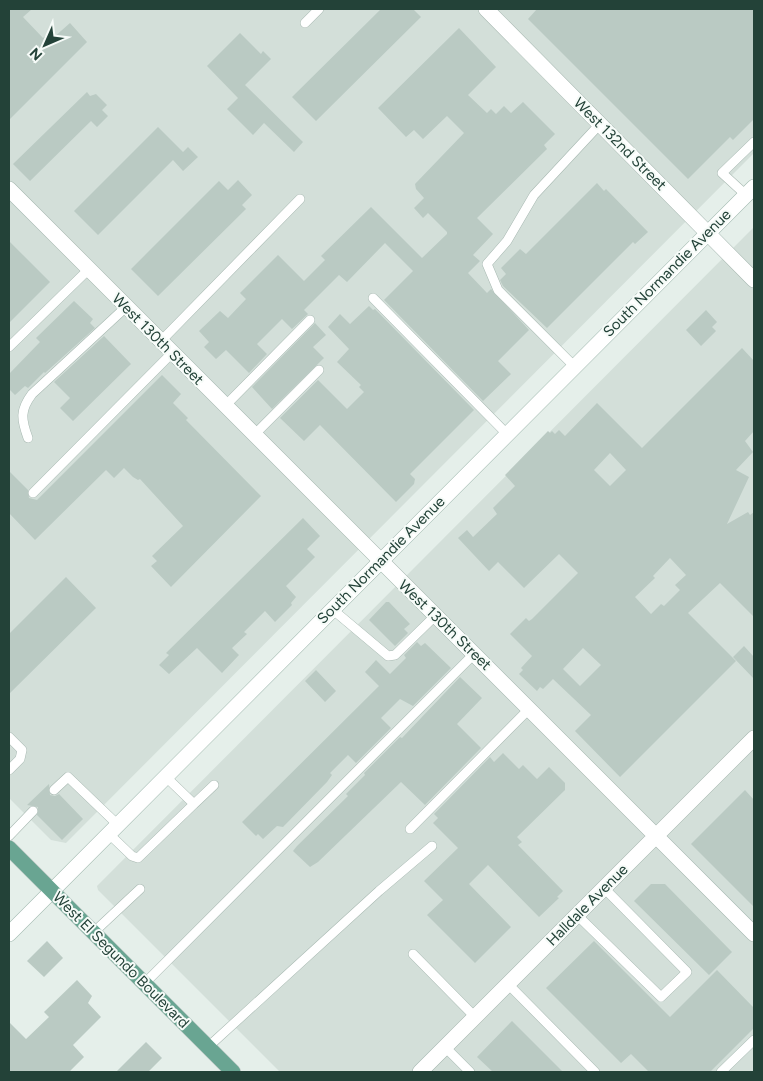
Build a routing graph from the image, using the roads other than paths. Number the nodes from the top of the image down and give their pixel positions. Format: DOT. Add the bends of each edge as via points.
graph roads {
  1 [pos="320,9"];
  2 [pos="486,9"];
  3 [pos="305,23"];
  4 [pos="600,124"];
  5 [pos="754,142"];
  6 [pos="9,189"];
  7 [pos="750,191"];
  8 [pos="300,199"];
  9 [pos="709,233"];
  10 [pos="89,269"];
  11 [pos="754,280"];
  12 [pos="373,298"];
  13 [pos="126,307"];
  14 [pos="310,320"];
  15 [pos="161,341"];
  16 [pos="9,347"];
  17 [pos="172,353"];
  18 [pos="574,366"];
  19 [pos="319,370"];
  20 [pos="225,406"];
  21 [pos="507,434"];
  22 [pos="254,435"];
  23 [pos="28,438"];
  24 [pos="33,493"];
  25 [pos="379,562"];
  26 [pos="332,609"];
  27 [pos="435,616"];
  28 [pos="474,654"];
  29 [pos="529,709"];
  30 [pos="9,737"];
  31 [pos="754,738"];
  32 [pos="9,770"];
  33 [pos="165,776"];
  34 [pos="214,785"];
  35 [pos="54,790"];
  36 [pos="194,804"];
  37 [pos="33,811"];
  38 [pos="410,828"];
  39 [pos="113,829"];
  40 [pos="657,835"];
  41 [pos="9,846"];
  42 [pos="432,846"];
  43 [pos="604,888"];
  44 [pos="140,889"];
  45 [pos="52,891"];
  46 [pos="577,914"];
  47 [pos="94,932"];
  48 [pos="9,934"];
  49 [pos="754,934"];
  50 [pos="413,954"];
  51 [pos="145,983"];
  52 [pos="508,984"];
  53 [pos="475,1017"];
  54 [pos="754,1040"];
  55 [pos="208,1047"];
  56 [pos="445,1047"];
  57 [pos="234,1072"];
  58 [pos="420,1072"];
  59 [pos="470,1072"];
  60 [pos="595,1072"];
  61 [pos="721,1072"];
  1 -- 3 [label="lane"];
  2 -- 4 [label="street, West 132nd Street"];
  4 -- 9 [label="street, West 132nd Street"];
  4 -- 18 [label="lane" via="534,195 507,241 487,264 498,290"];
  5 -- 7 [label="lane" via="722,173"];
  6 -- 10 [label="street, West 130th Street"];
  7 -- 9 [label="street, South Normandie Avenue"];
  8 -- 15 [label="lane"];
  9 -- 11 [label="street, West 132nd Street"];
  9 -- 18 [label="street, South Normandie Avenue"];
  10 -- 13 [label="street, West 130th Street"];
  10 -- 16 [label="lane"];
  12 -- 21 [label="lane"];
  13 -- 15 [label="street, West 130th Street"];
  13 -- 23 [label="lane" via="23,406 21,419"];
  14 -- 20 [label="lane"];
  15 -- 17 [label="street, West 130th Street"];
  17 -- 20 [label="street, West 130th Street"];
  17 -- 24 [label="lane"];
  18 -- 21 [label="street, South Normandie Avenue"];
  19 -- 22 [label="lane"];
  20 -- 22 [label="street, West 130th Street"];
  21 -- 25 [label="street, South Normandie Avenue"];
  22 -- 25 [label="street, West 130th Street"];
  25 -- 26 [label="street, South Normandie Avenue"];
  25 -- 27 [label="street, West 130th Street"];
  26 -- 27 [label="lane" via="388,656 395,655"];
  26 -- 33 [label="street, South Normandie Avenue"];
  27 -- 28 [label="street, West 130th Street"];
  28 -- 29 [label="street, West 130th Street"];
  28 -- 51 [label="lane"];
  29 -- 38 [label="lane"];
  29 -- 40 [label="street, West 130th Street"];
  30 -- 32 [label="lane" via="22,750 20,759"];
  31 -- 40 [label="street, Halldale Avenue"];
  33 -- 36 [label="lane"];
  33 -- 39 [label="street, South Normandie Avenue"];
  34 -- 36 [label="lane"];
  35 -- 39 [label="lane" via="68,777"];
  36 -- 39 [label="lane" via="138,858 132,856"];
  37 -- 41 [label="lane"];
  39 -- 45 [label="street, South Normandie Avenue"];
  40 -- 43 [label="street, Halldale Avenue"];
  40 -- 49 [label="street, West 130th Street"];
  41 -- 45 [label="main road, West El Segundo Boulevard"];
  42 -- 55 [label="lane" via="378,891"];
  43 -- 46 [label="street, Halldale Avenue"];
  43 -- 46 [label="lane" via="687,972 661,997"];
  44 -- 47 [label="lane"];
  45 -- 47 [label="main road, West El Segundo Boulevard"];
  45 -- 48 [label="street, South Normandie Avenue"];
  46 -- 52 [label="street, Halldale Avenue"];
  47 -- 51 [label="main road, West El Segundo Boulevard"];
  50 -- 53 [label="lane"];
  51 -- 55 [label="main road, West El Segundo Boulevard"];
  52 -- 53 [label="street, Halldale Avenue"];
  52 -- 60 [label="lane"];
  53 -- 56 [label="street, Halldale Avenue"];
  54 -- 61 [label="lane"];
  55 -- 57 [label="main road, West El Segundo Boulevard"];
  56 -- 58 [label="street, Halldale Avenue"];
  56 -- 59 [label="lane"];
}
